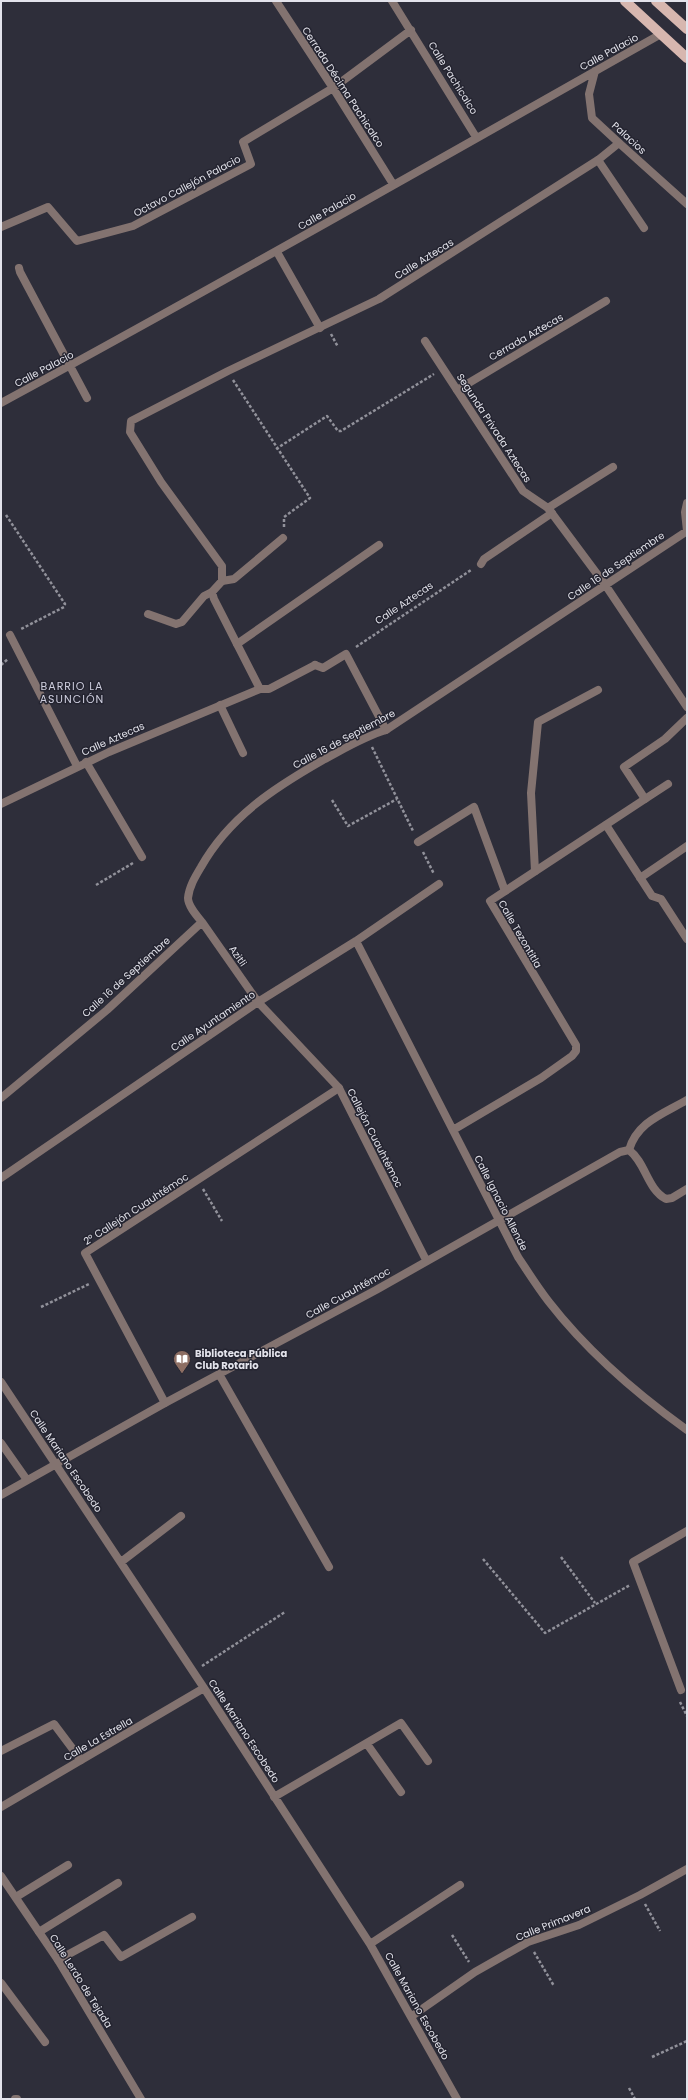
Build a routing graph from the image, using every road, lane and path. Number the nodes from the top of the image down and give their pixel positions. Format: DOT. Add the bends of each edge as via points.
graph roads {
  1 [pos="276,1"];
  2 [pos="392,1"];
  3 [pos="625,1"];
  4 [pos="656,1"];
  5 [pos="687,29"];
  6 [pos="411,30"];
  7 [pos="661,34"];
  8 [pos="687,58"];
  9 [pos="595,71"];
  10 [pos="333,88"];
  11 [pos="476,137"];
  12 [pos="619,143"];
  13 [pos="598,160"];
  14 [pos="394,184"];
  15 [pos="687,204"];
  16 [pos="1,227"];
  17 [pos="644,228"];
  18 [pos="277,252"];
  19 [pos="19,268"];
  20 [pos="606,301"];
  21 [pos="320,328"];
  22 [pos="425,341"];
  23 [pos="70,366"];
  24 [pos="443,368"];
  25 [pos="228,371"];
  26 [pos="456,390"];
  27 [pos="87,398"];
  28 [pos="1,403"];
  29 [pos="276,449"];
  30 [pos="614,467"];
  31 [pos="687,502"];
  32 [pos="550,511"];
  33 [pos="6,515"];
  34 [pos="687,531"];
  35 [pos="284,538"];
  36 [pos="379,545"];
  37 [pos="481,564"];
  38 [pos="222,581"];
  39 [pos="606,586"];
  40 [pos="212,592"];
  41 [pos="148,614"];
  42 [pos="10,635"];
  43 [pos="236,644"];
  44 [pos="346,654"];
  45 [pos="260,689"];
  46 [pos="598,690"];
  47 [pos="220,705"];
  48 [pos="687,707"];
  49 [pos="687,718"];
  50 [pos="386,730"];
  51 [pos="367,736"];
  52 [pos="243,753"];
  53 [pos="86,762"];
  54 [pos="77,766"];
  55 [pos="668,784"];
  56 [pos="397,799"];
  57 [pos="645,799"];
  58 [pos="332,800"];
  59 [pos="1,804"];
  60 [pos="606,825"];
  61 [pos="418,842"];
  62 [pos="687,846"];
  63 [pos="142,858"];
  64 [pos="535,871"];
  65 [pos="640,878"];
  66 [pos="438,884"];
  67 [pos="96,885"];
  68 [pos="505,891"];
  69 [pos="202,922"];
  70 [pos="687,939"];
  71 [pos="356,941"];
  72 [pos="258,1002"];
  73 [pos="339,1088"];
  74 [pos="1,1098"];
  75 [pos="687,1100"];
  76 [pos="453,1130"];
  77 [pos="629,1150"];
  78 [pos="1,1178"];
  79 [pos="198,1180"];
  80 [pos="687,1188"];
  81 [pos="222,1221"];
  82 [pos="498,1221"];
  83 [pos="426,1260"];
  84 [pos="98,1279"];
  85 [pos="41,1307"];
  86 [pos="219,1374"];
  87 [pos="1,1382"];
  88 [pos="165,1403"];
  89 [pos="687,1430"];
  90 [pos="1,1443"];
  91 [pos="56,1464"];
  92 [pos="27,1480"];
  93 [pos="1,1495"];
  94 [pos="181,1516"];
  95 [pos="687,1531"];
  96 [pos="561,1557"];
  97 [pos="483,1559"];
  98 [pos="121,1562"];
  99 [pos="329,1567"];
  100 [pos="640,1580"];
  101 [pos="595,1603"];
  102 [pos="285,1612"];
  103 [pos="193,1672"];
  104 [pos="204,1688"];
  105 [pos="680,1690"];
  106 [pos="367,1744"];
  107 [pos="1,1751"];
  108 [pos="81,1760"];
  109 [pos="428,1761"];
  110 [pos="401,1792"];
  111 [pos="274,1797"];
  112 [pos="1,1807"];
  113 [pos="68,1865"];
  114 [pos="687,1869"];
  115 [pos="1,1876"];
  116 [pos="118,1883"];
  117 [pos="460,1884"];
  118 [pos="640,1895"];
  119 [pos="16,1898"];
  120 [pos="192,1917"];
  121 [pos="660,1931"];
  122 [pos="39,1932"];
  123 [pos="452,1935"];
  124 [pos="528,1942"];
  125 [pos="370,1944"];
  126 [pos="58,1960"];
  127 [pos="475,1972"];
  128 [pos="1,1983"];
  129 [pos="554,1986"];
  130 [pos="412,2016"];
  131 [pos="687,2041"];
  132 [pos="45,2042"];
  133 [pos="652,2057"];
  134 [pos="629,2088"];
  135 [pos="141,2099"];
  136 [pos="457,2099"];
  137 [pos="635,2099"];
  1 -- 10 [label="street, Cerrada Décima Pachicalco"];
  2 -- 6 [label="street, Calle Pachicalco"];
  3 -- 7 [label="main road"];
  4 -- 5 [label="main road"];
  6 -- 10 [label="street, Octavo Callejón Palacio"];
  6 -- 11 [label="street, Calle Pachicalco"];
  7 -- 8 [label="main road"];
  7 -- 9 [label="street, Calle Palacio"];
  9 -- 11 [label="street, Calle Palacio"];
  9 -- 12 [label="street, Palacios" via="589,94 592,118"];
  10 -- 14 [label="street, Cerrada Décima Pachicalco"];
  10 -- 16 [label="street, Octavo Callejón Palacio" via="243,142 251,164 134,226 78,241 48,207"];
  11 -- 14 [label="street, Calle Palacio"];
  12 -- 13 [label="street, Calle Aztecas"];
  12 -- 15 [label="street, Palacios"];
  13 -- 17 [label="street"];
  13 -- 21 [label="street, Calle Aztecas" via="379,299"];
  14 -- 18 [label="street, Calle Palacio"];
  18 -- 21 [label="street"];
  18 -- 23 [label="street, Calle Palacio"];
  19 -- 23 [label="street"];
  20 -- 26 [label="street, Cerrada Aztecas"];
  21 -- 25 [label="street, Calle Aztecas"];
  22 -- 24 [label="street, Segunda Privada Aztecas"];
  23 -- 27 [label="street"];
  23 -- 28 [label="street, Calle Palacio"];
  24 -- 26 [label="street, Segunda Privada Aztecas"];
  24 -- 29 [label="path" via="341,431 338,431 327,416"];
  25 -- 29 [label="path"];
  25 -- 38 [label="street, Calle Aztecas" via="131,421 130,432 161,482 222,566"];
  26 -- 32 [label="street, Segunda Privada Aztecas" via="523,491"];
  29 -- 35 [label="path" via="310,498 284,516"];
  30 -- 32 [label="street"];
  31 -- 34 [label="street, Calle 16 de Septiembre"];
  32 -- 37 [label="street" via="484,558"];
  32 -- 39 [label="street, Segunda Privada Aztecas"];
  33 -- 42 [label="path" via="65,604 64,607"];
  34 -- 39 [label="street, Calle 16 de Septiembre"];
  35 -- 38 [label="street" via="234,579"];
  36 -- 43 [label="street"];
  37 -- 44 [label="path, Calle Aztecas"];
  38 -- 40 [label="street"];
  39 -- 48 [label="street, Segunda Privada Aztecas"];
  39 -- 50 [label="street, Calle 16 de Septiembre"];
  40 -- 41 [label="street" via="204,596 182,622 176,624"];
  40 -- 43 [label="street"];
  42 -- 54 [label="street"];
  43 -- 45 [label="street"];
  44 -- 45 [label="street, Calle Aztecas" via="323,668 314,665 269,689"];
  44 -- 50 [label="street"];
  45 -- 47 [label="street, Calle Aztecas"];
  46 -- 64 [label="street" via="538,722 531,793"];
  47 -- 52 [label="street"];
  47 -- 53 [label="street, Calle Aztecas"];
  49 -- 57 [label="street" via="665,739 624,767"];
  50 -- 51 [label="street, Calle 16 de Septiembre"];
  51 -- 56 [label="path"];
  51 -- 69 [label="street, Calle 16 de Septiembre" via="282,783 245,811 228,828 211,848 193,881 188,899"];
  53 -- 54 [label="street, Calle Aztecas"];
  53 -- 63 [label="street"];
  54 -- 59 [label="street, Calle Aztecas"];
  55 -- 57 [label="street, Calle Tezontitla"];
  56 -- 58 [label="path" via="348,826"];
  56 -- 61 [label="path"];
  57 -- 60 [label="street, Calle Tezontitla"];
  60 -- 64 [label="street, Calle Tezontitla"];
  60 -- 65 [label="street"];
  61 -- 66 [label="path"];
  61 -- 68 [label="street" via="474,807"];
  62 -- 65 [label="street"];
  63 -- 67 [label="path"];
  64 -- 68 [label="street, Calle Tezontitla"];
  65 -- 70 [label="street" via="652,896 661,899"];
  66 -- 71 [label="street, Calle Ayuntamiento"];
  68 -- 76 [label="street, Calle Tezontitla" via="490,901 576,1045 576,1051 541,1078"];
  69 -- 72 [label="street, Azitli"];
  69 -- 74 [label="street, Calle 16 de Septiembre" via="107,1010"];
  71 -- 72 [label="street, Calle Ayuntamiento"];
  71 -- 76 [label="street, Calle Ignacio Allende"];
  72 -- 73 [label="street, Callejón Cuauhtémoc"];
  72 -- 78 [label="street, Calle Ayuntamiento"];
  73 -- 79 [label="street, 2º Callejón Cuauhtémoc"];
  73 -- 83 [label="street, Callejón Cuauhtémoc"];
  75 -- 77 [label="street" via="641,1126 632,1138"];
  76 -- 82 [label="street, Calle Ignacio Allende"];
  77 -- 80 [label="street" via="636,1156 657,1194 666,1199 672,1198"];
  77 -- 82 [label="street, Calle Cuauhtémoc" via="620,1152"];
  79 -- 81 [label="path"];
  79 -- 84 [label="street, 2º Callejón Cuauhtémoc" via="85,1253"];
  82 -- 83 [label="street, Calle Cuauhtémoc"];
  82 -- 89 [label="street, Calle Ignacio Allende" via="518,1257 549,1302 578,1335 642,1396"];
  83 -- 86 [label="street, Calle Cuauhtémoc" via="376,1290"];
  84 -- 85 [label="path"];
  84 -- 88 [label="street, 2º Callejón Cuauhtémoc"];
  86 -- 88 [label="street, Calle Cuauhtémoc"];
  86 -- 99 [label="street"];
  87 -- 91 [label="street, Calle Mariano Escobedo"];
  88 -- 91 [label="street, Calle Cuauhtémoc"];
  90 -- 92 [label="street"];
  91 -- 92 [label="street, Calle Cuauhtémoc"];
  91 -- 98 [label="street, Calle Mariano Escobedo"];
  92 -- 93 [label="street, Calle Cuauhtémoc"];
  94 -- 98 [label="street"];
  95 -- 100 [label="street" via="633,1562"];
  96 -- 101 [label="path"];
  97 -- 101 [label="path" via="545,1633"];
  98 -- 103 [label="street, Calle Mariano Escobedo"];
  100 -- 101 [label="path"];
  100 -- 105 [label="street"];
  102 -- 103 [label="path"];
  103 -- 104 [label="street, Calle Mariano Escobedo"];
  104 -- 108 [label="street, Calle La Estrella"];
  104 -- 111 [label="street, Calle Mariano Escobedo"];
  106 -- 109 [label="street" via="401,1723"];
  106 -- 110 [label="street"];
  106 -- 111 [label="street"];
  107 -- 108 [label="street" via="54,1724"];
  108 -- 112 [label="street, Calle La Estrella"];
  111 -- 125 [label="street, Calle Mariano Escobedo"];
  113 -- 119 [label="street"];
  114 -- 118 [label="street, Calle Primavera"];
  115 -- 119 [label="street, Calle Lerdo de Tejada"];
  116 -- 122 [label="street"];
  117 -- 125 [label="street"];
  118 -- 121 [label="path"];
  118 -- 124 [label="street, Calle Primavera" via="579,1925"];
  119 -- 122 [label="street, Calle Lerdo de Tejada"];
  120 -- 126 [label="street" via="121,1957 104,1935"];
  122 -- 126 [label="street, Calle Lerdo de Tejada"];
  123 -- 127 [label="path"];
  124 -- 127 [label="street, Calle Primavera"];
  124 -- 129 [label="path"];
  125 -- 130 [label="street, Calle Mariano Escobedo"];
  126 -- 135 [label="street, Calle Lerdo de Tejada"];
  127 -- 130 [label="street, Calle Primavera"];
  128 -- 132 [label="street"];
  130 -- 136 [label="street, Calle Mariano Escobedo"];
  131 -- 133 [label="path"];
  134 -- 137 [label="path"];
}
